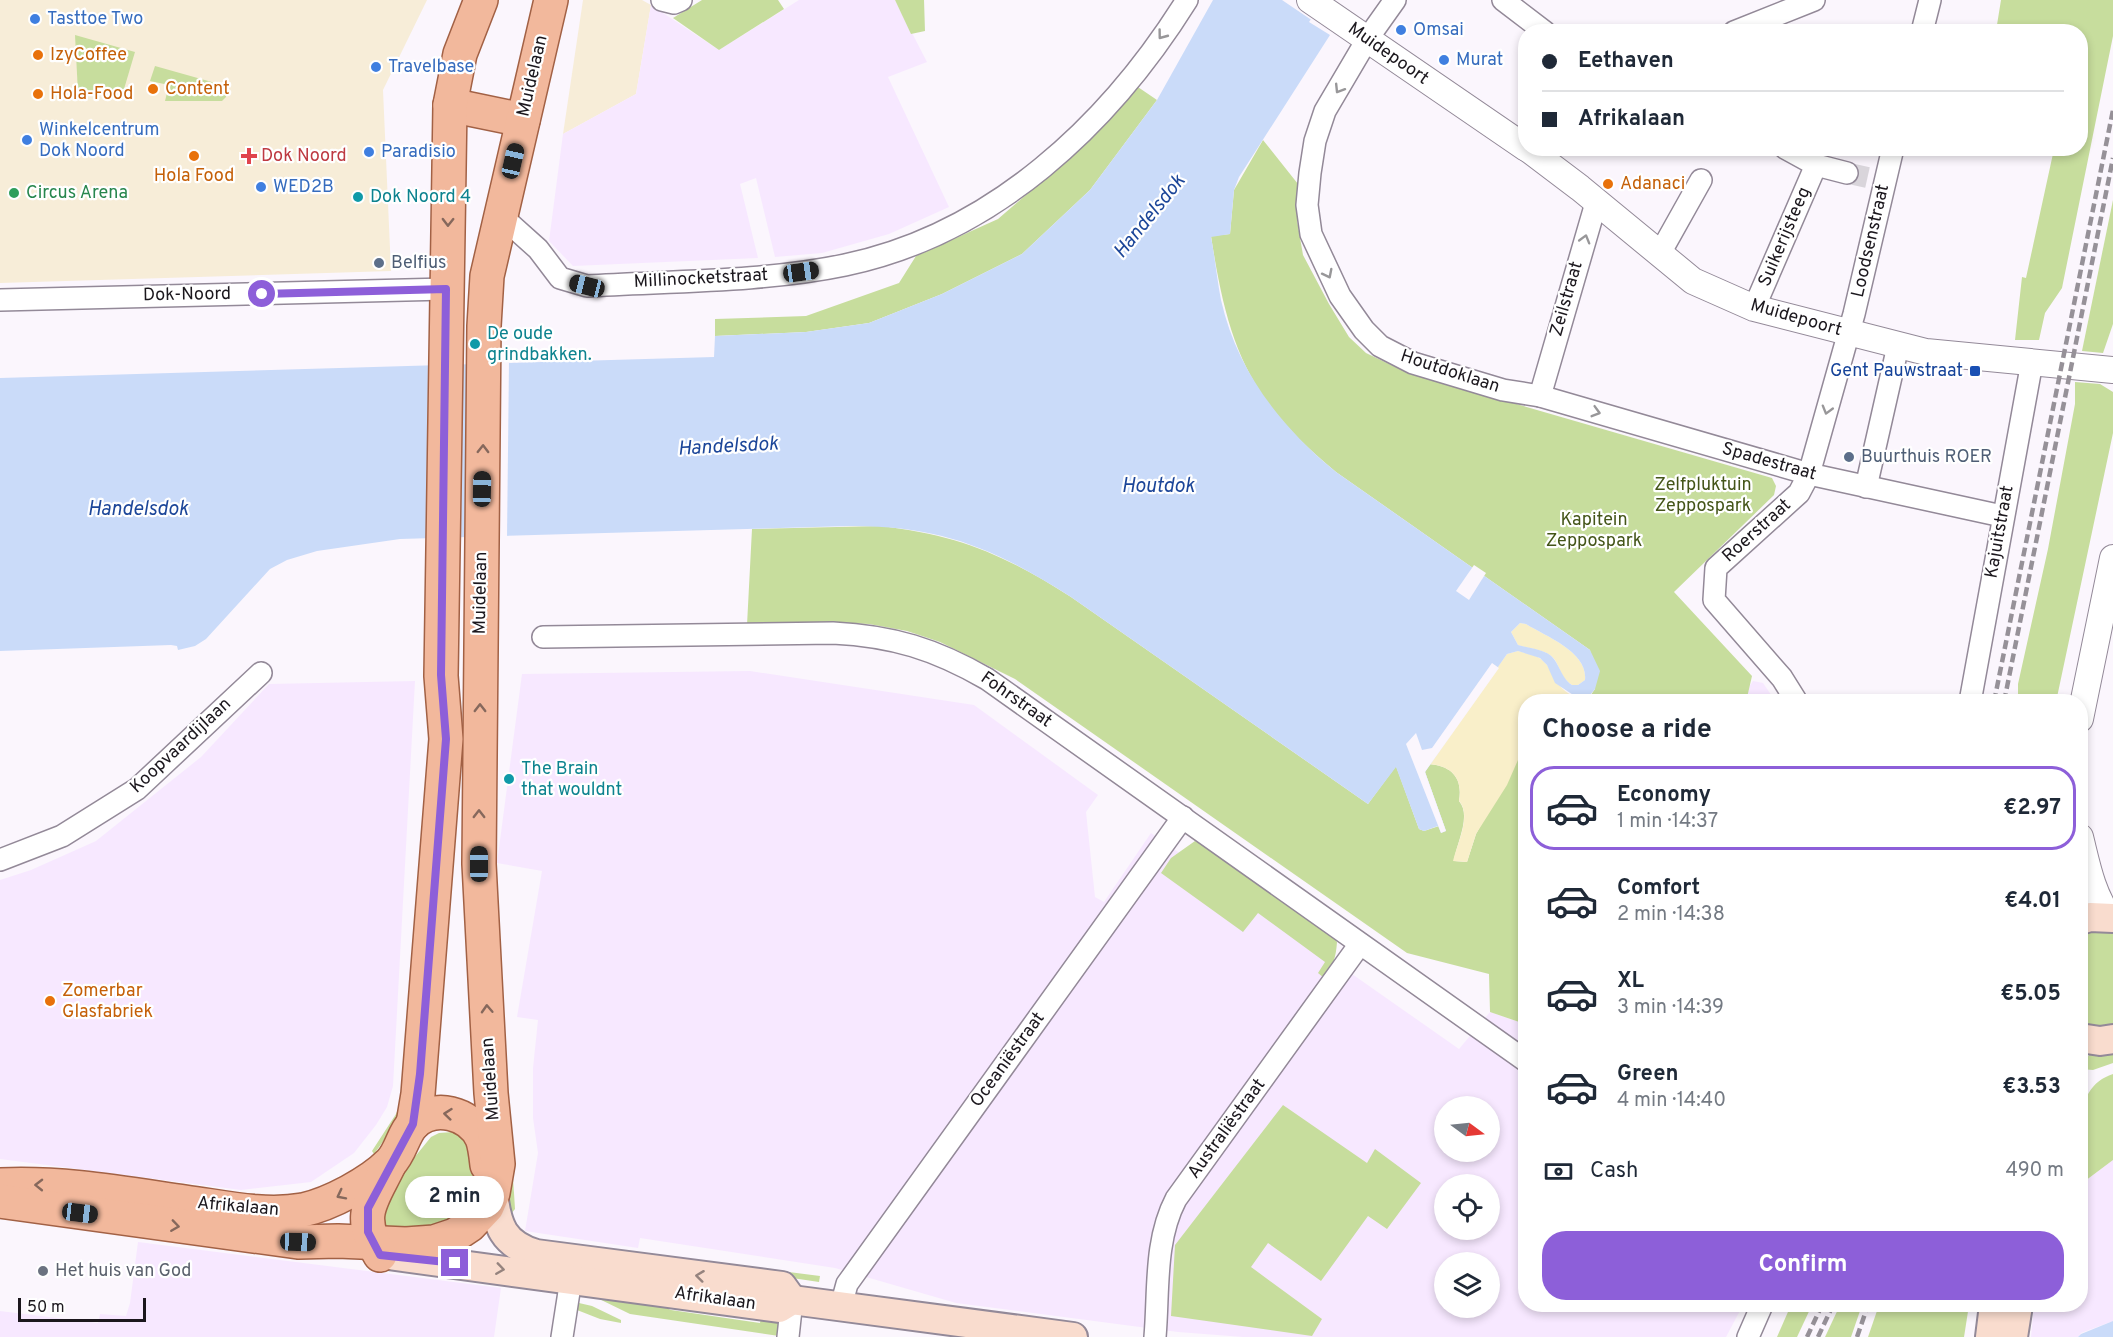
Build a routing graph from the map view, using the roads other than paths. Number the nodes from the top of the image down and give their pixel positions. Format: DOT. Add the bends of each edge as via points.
graph roads {
  1 [pos="481,0"];
  2 [pos="551,0"];
  3 [pos="662,0"];
  4 [pos="681,0"];
  5 [pos="1188,0"];
  6 [pos="1310,0"];
  7 [pos="1395,0"];
  8 [pos="1503,0"];
  9 [pos="1814,0"];
  10 [pos="1930,0"];
  11 [pos="1534,24"];
  12 [pos="1754,24"];
  13 [pos="1924,24"];
  14 [pos="1368,38"];
  15 [pos="450,105"];
  16 [pos="523,120"];
  17 [pos="1518,139"];
  18 [pos="1543,156"];
  19 [pos="1802,156"];
  20 [pos="1890,156"];
  21 [pos="1816,165"];
  22 [pos="1847,173"];
  23 [pos="1701,180"];
  24 [pos="1596,203"];
  25 [pos="500,215"];
  26 [pos="1659,255"];
  27 [pos="446,289"];
  28 [pos="0,300"];
  29 [pos="1754,308"];
  30 [pos="1848,333"];
  31 [pos="1898,346"];
  32 [pos="2032,362"];
  33 [pos="2113,370"];
  34 [pos="1540,396"];
  35 [pos="1809,474"];
  36 [pos="1866,488"];
  37 [pos="2002,516"];
  38 [pos="2113,558"];
  39 [pos="543,637"];
  40 [pos="2105,641"];
  41 [pos="261,673"];
  42 [pos="1792,694"];
  43 [pos="1971,694"];
  44 [pos="2088,694"];
  45 [pos="1183,817"];
  46 [pos="0,860"];
  47 [pos="2088,870"];
  48 [pos="2088,918"];
  49 [pos="2111,918"];
  50 [pos="1360,944"];
  51 [pos="1518,1055"];
  52 [pos="413,1124"];
  53 [pos="390,1163"];
  54 [pos="0,1185"];
  55 [pos="494,1193"];
  56 [pos="0,1201"];
  57 [pos="376,1249"];
  58 [pos="571,1279"];
  59 [pos="792,1300"];
  60 [pos="841,1306"];
  61 [pos="1759,1312"];
  62 [pos="1993,1312"];
  63 [pos="2017,1312"];
  64 [pos="562,1337"];
  65 [pos="788,1337"];
  66 [pos="1073,1337"];
  67 [pos="1155,1337"];
  68 [pos="1748,1337"];
  69 [pos="1990,1337"];
  70 [pos="2013,1337"];
  1 -- 15 [label="main road" via="460,54"];
  2 -- 16 [label="main road, Muidelaan"];
  3 -- 4 [label="street"];
  5 -- 25 [label="street, Millinocketstraat, one-way" via="1137,69 1069,147 1018,188 970,219 913,245 845,265 778,275 587,286 560,278"];
  6 -- 14 [label="street, Muidepoort"];
  7 -- 14 [label="street, Houtdoklaan"];
  8 -- 11 [label="street"];
  9 -- 12 [label="street"];
  10 -- 13 [label="street"];
  14 -- 17 [label="street, Muidepoort" via="1386,55"];
  14 -- 34 [label="street, Houtdoklaan, one-way" via="1325,111 1315,141 1307,205 1311,234 1324,266 1358,322 1380,346 1413,363 1503,390"];
  15 -- 16 [label="main road"];
  15 -- 27 [label="main road, one-way"];
  16 -- 25 [label="main road, Muidelaan"];
  18 -- 24 [label="street, Muidepoort"];
  19 -- 21 [label="street, Suikerijsteeg"];
  20 -- 30 [label="street, Loodsenstraat" via="1880,181"];
  21 -- 22 [label="street, Suikerijsteeg"];
  21 -- 29 [label="street, Suikerijsteeg"];
  23 -- 26 [label="street"];
  24 -- 26 [label="street, Muidepoort"];
  34 -- 24 [label="street, Zeilstraat, one-way"];
  55 -- 25 [label="main road, Muidelaan, one-way" via="498,1164 479,864 480,676 484,326 487,276"];
  26 -- 29 [label="street, Muidepoort" via="1693,281"];
  27 -- 28 [label="street, Dok-Noord"];
  27 -- 52 [label="main road" via="441,675 446,739"];
  29 -- 30 [label="street, Muidepoort"];
  30 -- 31 [label="street, Muidepoort"];
  30 -- 35 [label="street, Roerstraat, one-way"];
  31 -- 32 [label="street, Muidepoort"];
  31 -- 36 [label="street"];
  32 -- 33 [label="street, Muidepoort"];
  32 -- 37 [label="street, Kajuitstraat"];
  34 -- 35 [label="street, Spadestraat, one-way"];
  35 -- 36 [label="street, Spadestraat"];
  35 -- 42 [label="street, Roerstraat" via="1799,492 1716,568 1714,600"];
  36 -- 37 [label="street, Spadestraat"];
  37 -- 43 [label="street, Kajuitstraat"];
  38 -- 40 [label="street"];
  39 -- 45 [label="street, Fohrstraat" via="833,633 866,635 928,649 987,679"];
  40 -- 44 [label="street"];
  41 -- 46 [label="street, Koopvaardijlaan" via="137,789 62,836"];
  45 -- 50 [label="street, Fohrstraat"];
  45 -- 60 [label="street, Oceaniëstraat" via="847,1284"];
  47 -- 49 [label="street" via="2100,905"];
  48 -- 49 [label="main road"];
  50 -- 51 [label="street, Fohrstraat"];
  50 -- 67 [label="street, Australiëstraat" via="1176,1199 1162,1237"];
  52 -- 53 [label="main road, Afrikalaan"];
  55 -- 52 [label="main road, Afrikalaan, one-way" via="482,1138 471,1123 446,1112 431,1113"];
  53 -- 54 [label="main road, Afrikalaan, one-way" via="333,1199 303,1210 270,1213 78,1186"];
  53 -- 57 [label="main road" via="368,1208 368,1232"];
  55 -- 57 [label="main road, Afrikalaan" via="470,1225 455,1235 434,1242"];
  59 -- 55 [label="main road, Afrikalaan, one-way" via="782,1286 515,1248 500,1226"];
  56 -- 57 [label="main road, Afrikalaan, one-way" via="216,1233"];
  57 -- 58 [label="main road, Afrikalaan, one-way"];
  58 -- 59 [label="main road, Afrikalaan" via="779,1308"];
  58 -- 64 [label="street"];
  59 -- 60 [label="main road, Afrikalaan"];
  59 -- 65 [label="street"];
  60 -- 66 [label="main road, Afrikalaan"];
  61 -- 68 [label="street"];
  62 -- 69 [label="main road"];
  63 -- 70 [label="main road"];
}
